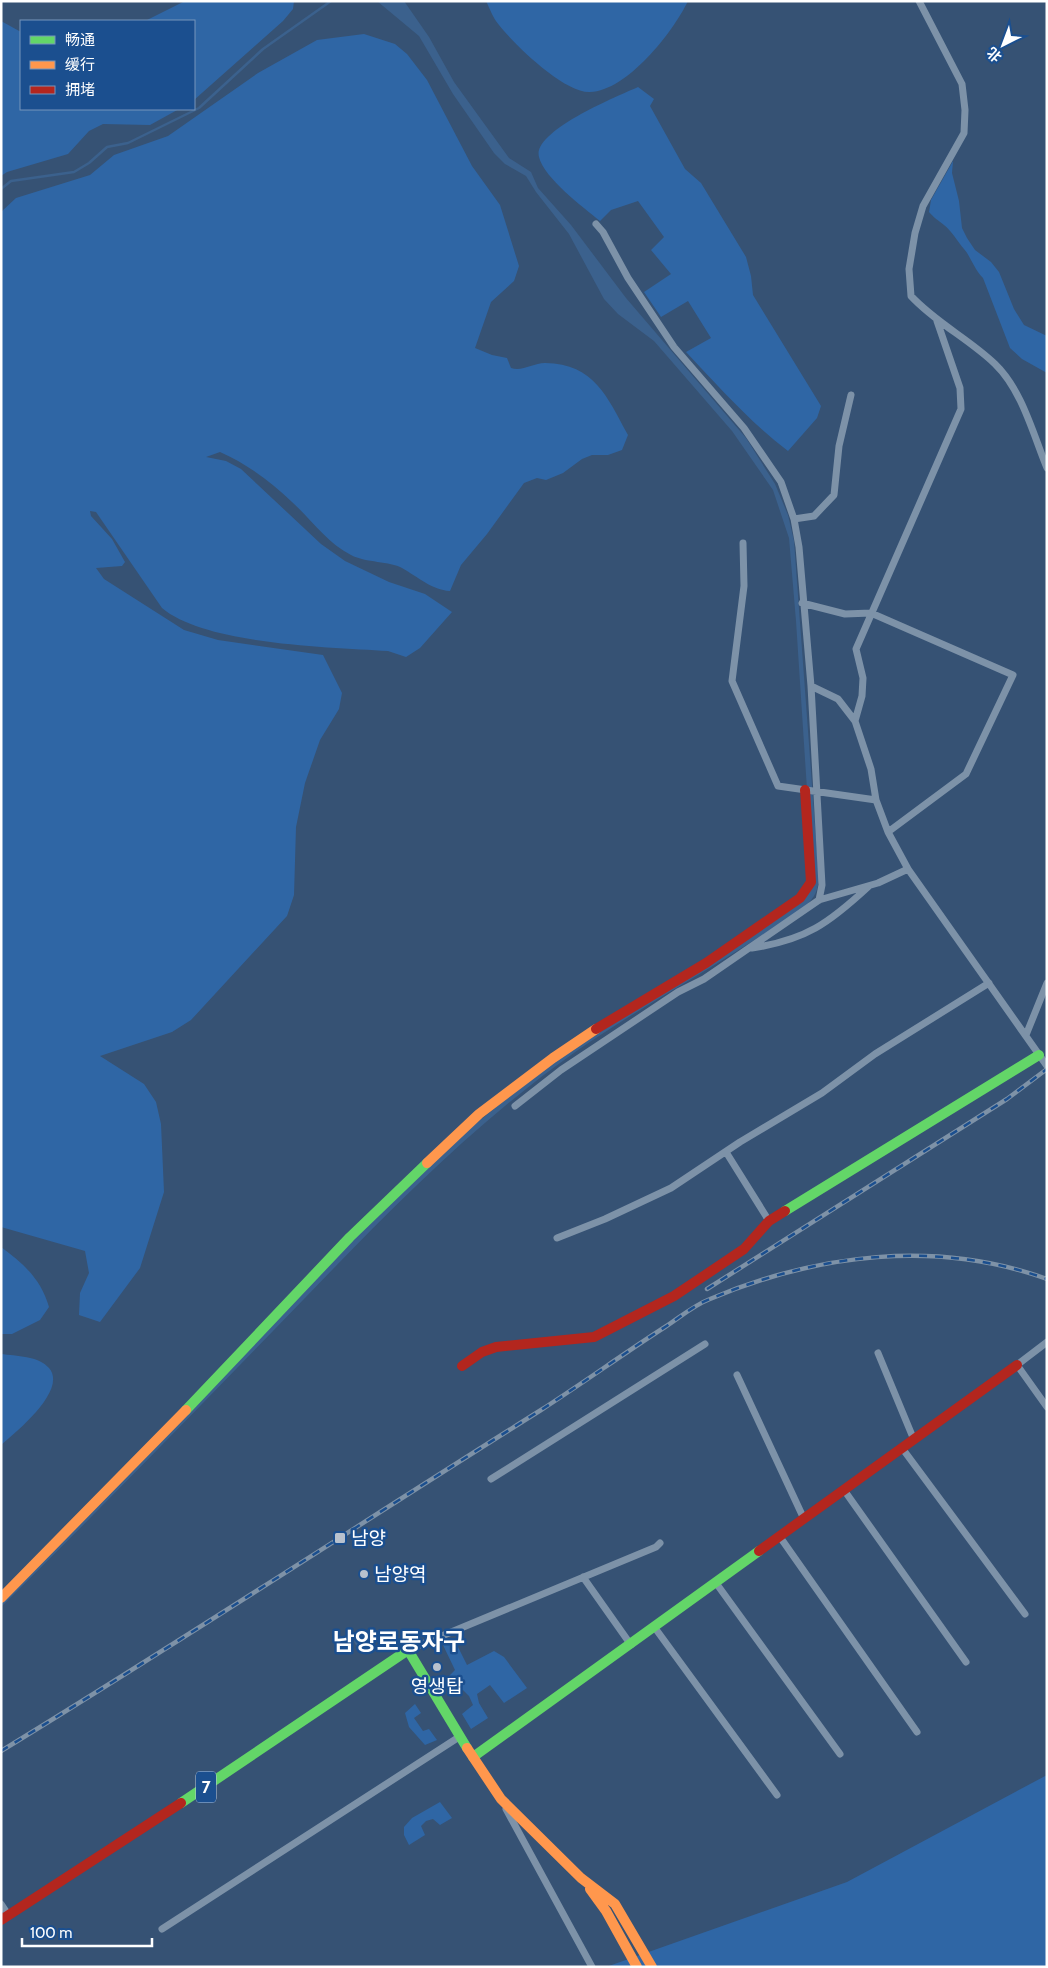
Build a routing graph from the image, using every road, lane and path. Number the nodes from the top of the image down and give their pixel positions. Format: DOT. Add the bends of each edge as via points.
graph roads {
  1 [pos="919,1"];
  2 [pos="596,224"];
  3 [pos="937,321"];
  4 [pos="850,395"];
  5 [pos="1047,468"];
  6 [pos="794,519"];
  7 [pos="743,543"];
  8 [pos="802,603"];
  9 [pos="872,613"];
  10 [pos="811,686"];
  11 [pos="855,721"];
  12 [pos="810,791"];
  13 [pos="876,800"];
  14 [pos="888,832"];
  15 [pos="908,869"];
  16 [pos="870,885"];
  17 [pos="819,900"];
  18 [pos="749,948"];
  19 [pos="990,982"];
  20 [pos="1047,983"];
  21 [pos="1026,1035"];
  22 [pos="1039,1055"];
  23 [pos="1047,1066"];
  24 [pos="514,1106"];
  25 [pos="726,1152"];
  26 [pos="769,1221"];
  27 [pos="557,1238"];
  28 [pos="1047,1342"];
  29 [pos="705,1344"];
  30 [pos="878,1353"];
  31 [pos="1017,1365"];
  32 [pos="462,1366"];
  33 [pos="737,1375"];
  34 [pos="1047,1407"];
  35 [pos="914,1440"];
  36 [pos="902,1448"];
  37 [pos="491,1479"];
  38 [pos="844,1490"];
  39 [pos="804,1519"];
  40 [pos="780,1536"];
  41 [pos="660,1543"];
  42 [pos="583,1578"];
  43 [pos="716,1583"];
  44 [pos="1,1598"];
  45 [pos="1025,1614"];
  46 [pos="654,1628"];
  47 [pos="631,1644"];
  48 [pos="408,1650"];
  49 [pos="966,1662"];
  50 [pos="917,1732"];
  51 [pos="459,1737"];
  52 [pos="840,1754"];
  53 [pos="474,1757"];
  54 [pos="777,1795"];
  55 [pos="501,1798"];
  56 [pos="582,1878"];
  57 [pos="1,1904"];
  58 [pos="5,1918"];
  59 [pos="162,1929"];
  60 [pos="592,1967"];
  61 [pos="637,1967"];
  62 [pos="652,1967"];
  1 -- 3 [label="street" via="962,84 965,110 964,134 923,206 909,268 911,296"];
  2 -- 6 [label="street" via="674,346 761,451 781,482"];
  3 -- 5 [label="street" via="984,354 1008,380"];
  3 -- 9 [label="street" via="960,388 961,410"];
  4 -- 6 [label="street" via="839,446 834,495 814,516"];
  6 -- 8 [label="street"];
  7 -- 12 [label="street" via="744,586 732,681 778,786"];
  8 -- 9 [label="street" via="845,614"];
  8 -- 10 [label="street"];
  9 -- 11 [label="street" via="856,648 863,678"];
  9 -- 14 [label="street" via="1013,675 966,774"];
  10 -- 11 [label="street" via="838,699"];
  10 -- 12 [label="street"];
  11 -- 13 [label="street" via="871,769"];
  12 -- 13 [label="street"];
  12 -- 17 [label="street" via="822,885"];
  12 -- 44 [label="street" via="811,882 800,898 706,963 553,1058 479,1114 350,1237 202,1394"];
  13 -- 14 [label="street"];
  14 -- 15 [label="street"];
  15 -- 16 [label="street"];
  15 -- 19 [label="street"];
  16 -- 17 [label="street"];
  16 -- 18 [label="street" via="838,914 798,938"];
  17 -- 18 [label="street"];
  18 -- 24 [label="street" via="560,1070"];
  19 -- 21 [label="street"];
  19 -- 25 [label="street"];
  20 -- 21 [label="street"];
  21 -- 22 [label="street"];
  22 -- 23 [label="street"];
  22 -- 26 [label="street"];
  25 -- 26 [label="street"];
  25 -- 27 [label="street" via="671,1188"];
  26 -- 32 [label="street" via="744,1249 674,1296 594,1337 496,1347"];
  28 -- 31 [label="street"];
  29 -- 37 [label="street"];
  30 -- 35 [label="street"];
  31 -- 34 [label="street"];
  31 -- 35 [label="street"];
  33 -- 39 [label="street"];
  35 -- 36 [label="street"];
  36 -- 38 [label="street"];
  36 -- 45 [label="street"];
  38 -- 39 [label="street"];
  38 -- 49 [label="street"];
  39 -- 40 [label="street"];
  40 -- 43 [label="street"];
  40 -- 50 [label="street"];
  41 -- 42 [label="street"];
  42 -- 47 [label="street"];
  42 -- 48 [label="street"];
  43 -- 46 [label="street"];
  43 -- 52 [label="street"];
  46 -- 47 [label="street"];
  46 -- 54 [label="street"];
  47 -- 53 [label="street"];
  48 -- 51 [label="street"];
  48 -- 58 [label="street, 7"];
  51 -- 53 [label="street"];
  51 -- 59 [label="street"];
  53 -- 55 [label="street"];
  55 -- 56 [label="street"];
  55 -- 60 [label="street"];
  56 -- 61 [label="street"];
  56 -- 62 [label="street" via="615,1904"];
  57 -- 58 [label="street"];
}
